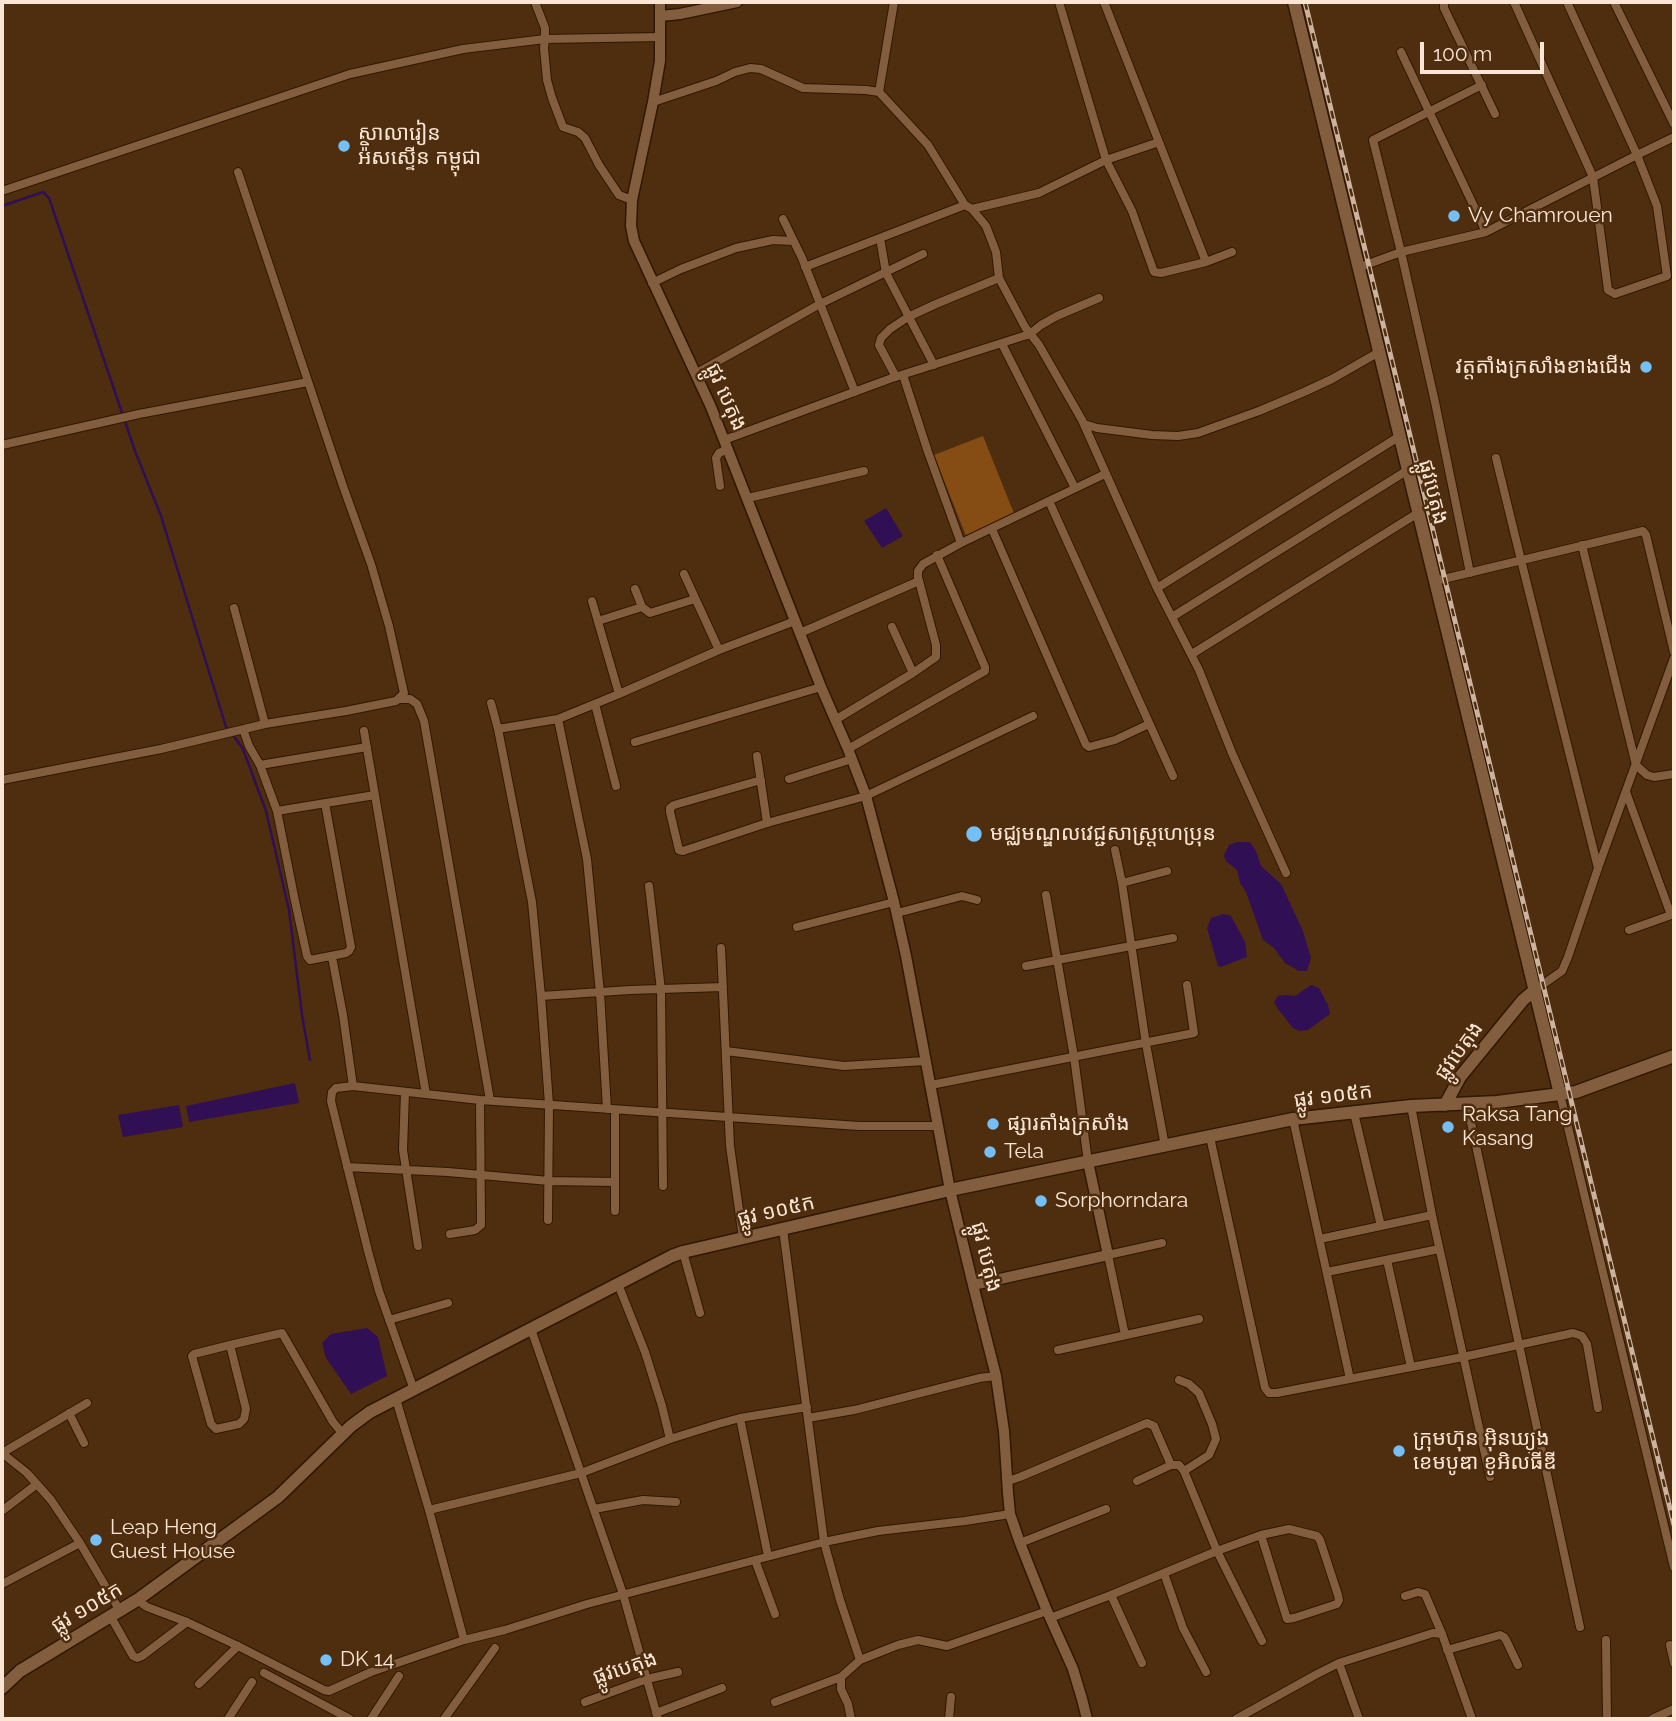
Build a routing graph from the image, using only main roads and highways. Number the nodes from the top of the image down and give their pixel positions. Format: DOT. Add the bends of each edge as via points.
graph roads {
  1 [pos="1294,2"];
  2 [pos="1535,990"];
  3 [pos="1674,1056"];
  4 [pos="1560,1094"];
  5 [pos="1445,1105"];
  6 [pos="2,1688"];
  1 -- 2 [label="main road, ផ្លូវបេតុង"];
  2 -- 4 [label="main road, ផ្លូវបេតុង"];
  2 -- 5 [label="main road, ផ្លូវបេតុង" via="1460,1077"];
  3 -- 4 [label="main road, ផ្លូវ ១០៥ក"];
  4 -- 5 [label="main road, ផ្លូវ ១០៥ក"];
  5 -- 6 [label="main road, ផ្លូវ ១០៥ក" via="1293,1119 950,1190 672,1256 370,1412 278,1497 137,1600 20,1671"];
}
